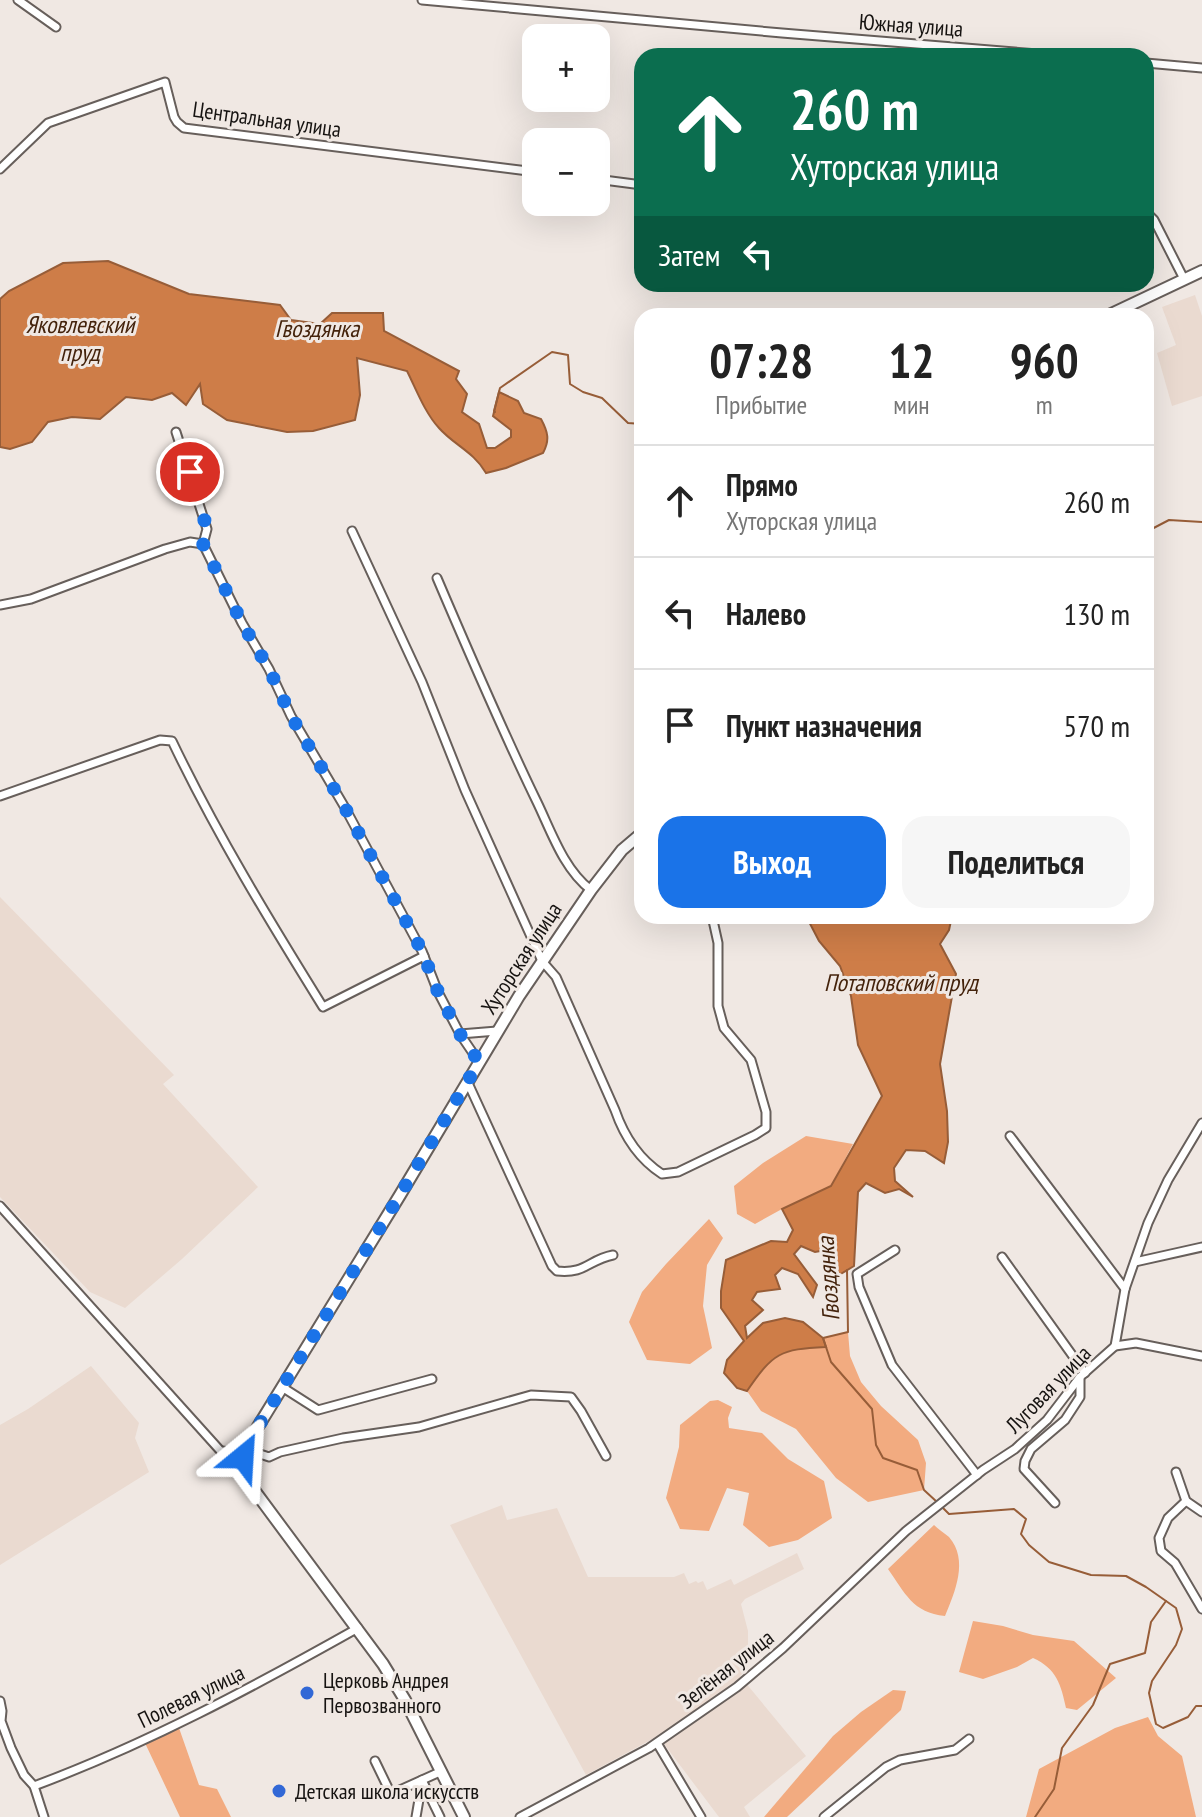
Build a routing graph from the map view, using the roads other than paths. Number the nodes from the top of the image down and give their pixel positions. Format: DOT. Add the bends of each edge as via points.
graph roads {
  1 [pos="18,0"];
  2 [pos="422,0"];
  3 [pos="56,27"];
  4 [pos="965,48"];
  5 [pos="1154,64"];
  6 [pos="1202,68"];
  7 [pos="0,169"];
  8 [pos="522,170"];
  9 [pos="610,181"];
  10 [pos="634,184"];
  11 [pos="1154,220"];
  12 [pos="1202,271"];
  13 [pos="1184,279"];
  14 [pos="1124,308"];
  15 [pos="176,432"];
  16 [pos="352,531"];
  17 [pos="203,544"];
  18 [pos="437,578"];
  19 [pos="0,605"];
  20 [pos="0,796"];
  21 [pos="634,841"];
  22 [pos="591,890"];
  23 [pos="714,924"];
  24 [pos="424,956"];
  25 [pos="542,961"];
  26 [pos="497,1031"];
  27 [pos="460,1034"];
  28 [pos="479,1062"];
  29 [pos="468,1083"];
  30 [pos="1202,1123"];
  31 [pos="1010,1136"];
  32 [pos="0,1206"];
  33 [pos="1202,1247"];
  34 [pos="895,1250"];
  35 [pos="613,1255"];
  36 [pos="1002,1257"];
  37 [pos="1135,1262"];
  38 [pos="1125,1289"];
  39 [pos="1115,1346"];
  40 [pos="1202,1356"];
  41 [pos="1082,1375"];
  42 [pos="432,1379"];
  43 [pos="282,1387"];
  44 [pos="246,1446"];
  45 [pos="219,1450"];
  46 [pos="606,1456"];
  47 [pos="1176,1472"];
  48 [pos="977,1475"];
  49 [pos="248,1482"];
  50 [pos="950,1496"];
  51 [pos="1186,1501"];
  52 [pos="1055,1503"];
  53 [pos="1202,1512"];
  54 [pos="1202,1609"];
  55 [pos="358,1628"];
  56 [pos="0,1701"];
  57 [pos="969,1739"];
  58 [pos="657,1743"];
  59 [pos="375,1761"];
  60 [pos="442,1771"];
  61 [pos="422,1780"];
  62 [pos="34,1786"];
  63 [pos="44,1817"];
  64 [pos="416,1817"];
  65 [pos="440,1817"];
  66 [pos="464,1817"];
  67 [pos="520,1817"];
  68 [pos="701,1817"];
  69 [pos="824,1817"];
  1 -- 3 [label="street"];
  2 -- 4 [label="street, Южная улица"];
  5 -- 6 [label="street"];
  7 -- 8 [label="street, Центральная улица" via="48,123 165,82 174,117 184,128"];
  9 -- 10 [label="street"];
  11 -- 13 [label="street"];
  12 -- 13 [label="main road"];
  13 -- 14 [label="main road"];
  15 -- 17 [label="street" via="207,529"];
  16 -- 25 [label="street"];
  17 -- 19 [label="street" via="165,549 31,599"];
  17 -- 24 [label="street"];
  18 -- 22 [label="street" via="554,838 578,880"];
  20 -- 24 [label="street" via="160,740 172,741 220,834 323,1007"];
  21 -- 22 [label="main road, Хуторская улица"];
  22 -- 25 [label="main road, Хуторская улица"];
  23 -- 25 [label="street" via="718,1006 724,1028 751,1060 767,1123 755,1135 678,1172 662,1174 621,1128 556,977"];
  24 -- 27 [label="street"];
  25 -- 26 [label="main road, Хуторская улица"];
  26 -- 27 [label="street"];
  26 -- 28 [label="main road, Хуторская улица"];
  27 -- 28 [label="street"];
  28 -- 29 [label="main road, Хуторская улица"];
  29 -- 35 [label="street" via="552,1266 557,1271 579,1271"];
  29 -- 43 [label="main road, Хуторская улица"];
  30 -- 37 [label="street, Луговая улица" via="1168,1180"];
  31 -- 38 [label="street"];
  32 -- 45 [label="street"];
  33 -- 37 [label="street"];
  34 -- 48 [label="street" via="857,1274 859,1287 892,1365"];
  36 -- 41 [label="street"];
  37 -- 38 [label="street, Луговая улица"];
  38 -- 39 [label="street, Луговая улица"];
  39 -- 40 [label="street" via="1136,1343"];
  39 -- 41 [label="street, Луговая улица"];
  41 -- 48 [label="street, Луговая улица" via="1047,1420"];
  41 -- 52 [label="street" via="1073,1408 1025,1461 1024,1469"];
  42 -- 43 [label="street" via="318,1410"];
  43 -- 44 [label="main road, Хуторская улица"];
  44 -- 45 [label="street" via="234,1452"];
  44 -- 46 [label="street" via="269,1457 343,1438 419,1427 531,1395 571,1397"];
  44 -- 49 [label="main road" via="243,1468"];
  45 -- 49 [label="street"];
  47 -- 51 [label="street"];
  48 -- 50 [label="street, Луговая улица"];
  49 -- 55 [label="main road"];
  50 -- 58 [label="street, Зелёная улица" via="755,1674"];
  51 -- 53 [label="street"];
  51 -- 54 [label="street" via="1168,1518 1159,1538 1161,1551 1175,1563"];
  55 -- 60 [label="main road" via="405,1700"];
  55 -- 62 [label="street, Полевая улица" via="195,1715"];
  56 -- 62 [label="street" via="11,1748"];
  57 -- 69 [label="street" via="955,1750 886,1767"];
  58 -- 67 [label="street, Зелёная улица"];
  58 -- 68 [label="street"];
  59 -- 61 [label="street" via="391,1794"];
  60 -- 61 [label="street"];
  60 -- 66 [label="main road"];
  61 -- 64 [label="street"];
  61 -- 65 [label="street"];
  62 -- 63 [label="street"];
}
